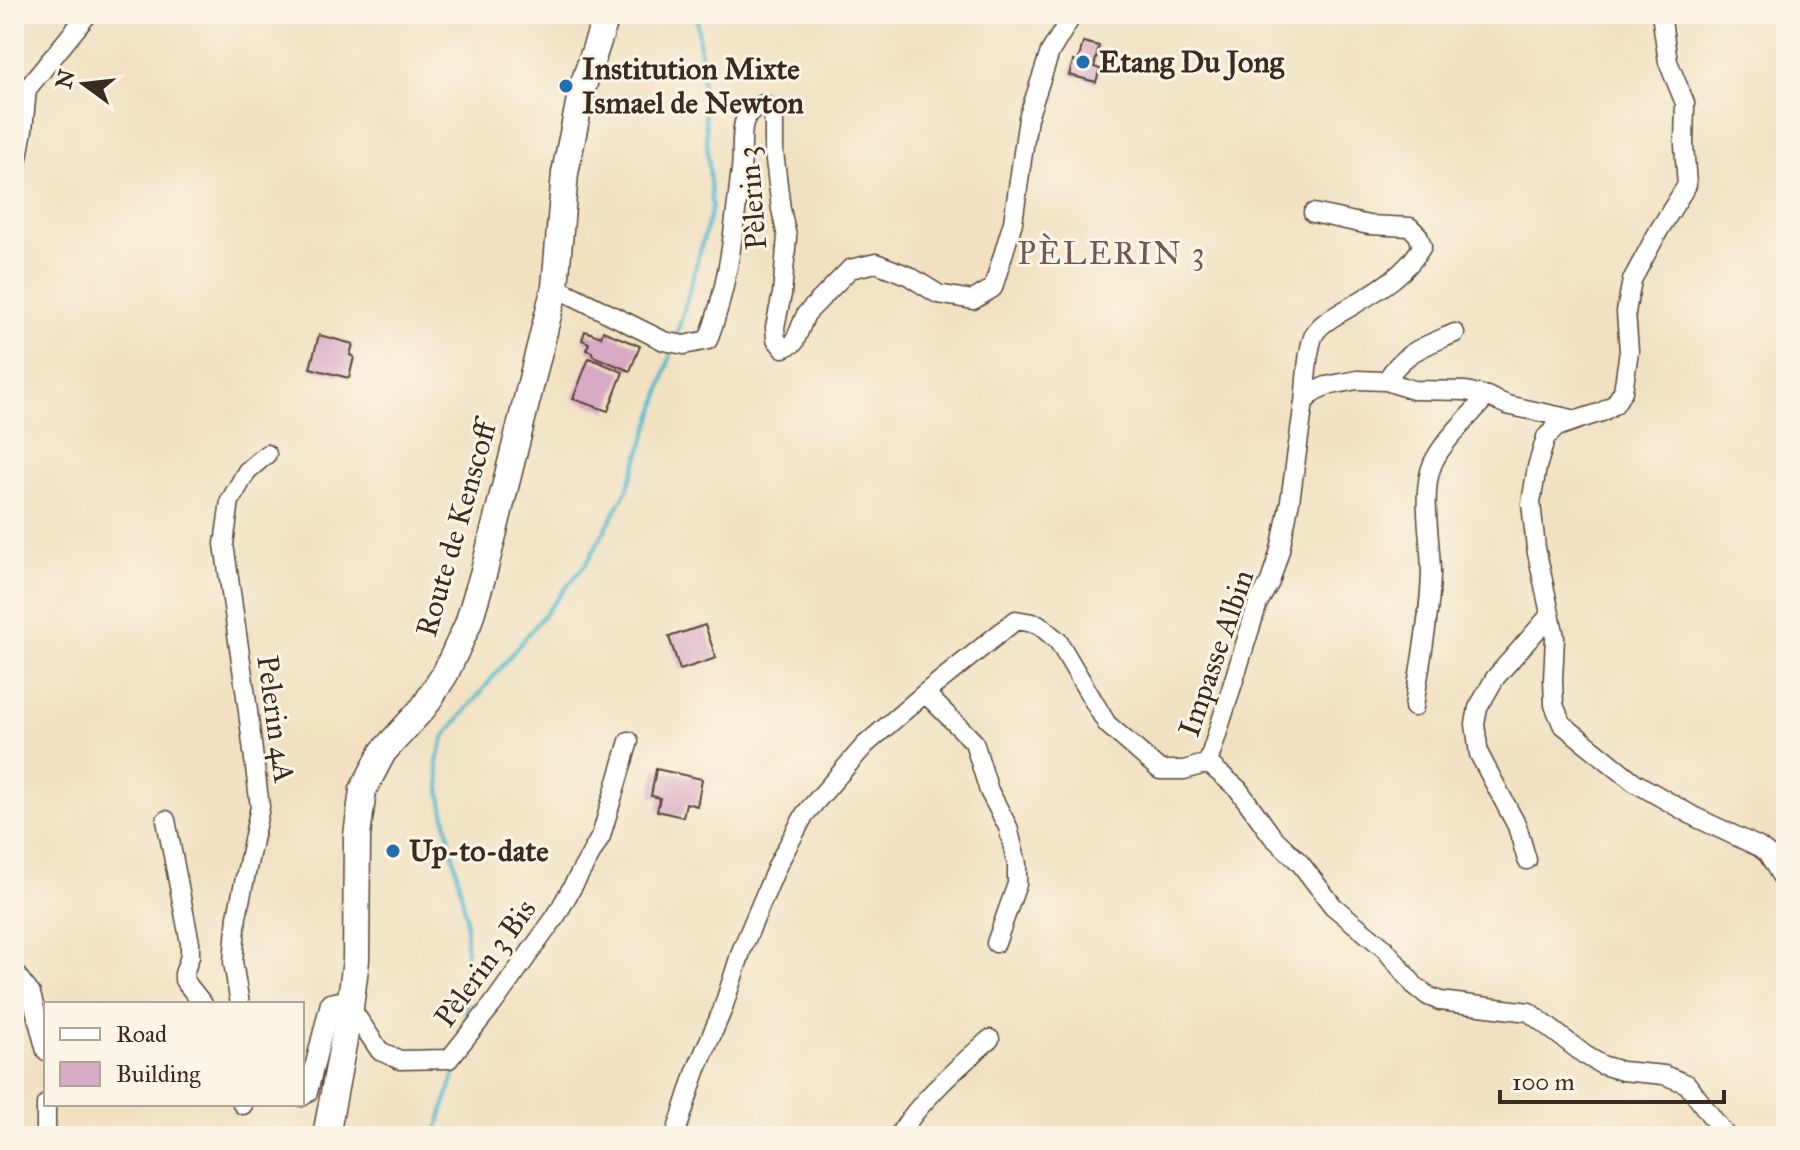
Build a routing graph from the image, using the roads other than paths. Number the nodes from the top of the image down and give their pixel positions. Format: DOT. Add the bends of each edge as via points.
graph roads {
  1 [pos="88,14"];
  2 [pos="607,14"];
  3 [pos="1073,14"];
  4 [pos="1661,14"];
  5 [pos="27,89"];
  6 [pos="14,114"];
  7 [pos="14,180"];
  8 [pos="1313,213"];
  9 [pos="555,287"];
  10 [pos="1455,333"];
  11 [pos="1386,381"];
  12 [pos="1487,396"];
  13 [pos="1304,402"];
  14 [pos="1577,420"];
  15 [pos="267,454"];
  16 [pos="1550,615"];
  17 [pos="925,693"];
  18 [pos="1414,707"];
  19 [pos="629,741"];
  20 [pos="1208,763"];
  21 [pos="166,820"];
  22 [pos="1527,860"];
  23 [pos="1786,884"];
  24 [pos="996,943"];
  25 [pos="14,972"];
  26 [pos="201,1002"];
  27 [pos="240,1002"];
  28 [pos="350,1007"];
  29 [pos="990,1039"];
  30 [pos="44,1043"];
  31 [pos="304,1095"];
  32 [pos="46,1106"];
  33 [pos="46,1136"];
  34 [pos="326,1136"];
  35 [pos="675,1136"];
  36 [pos="898,1136"];
  37 [pos="1726,1136"];
  1 -- 5 [label="street"];
  2 -- 9 [label="main road, Route de Kenscoff" via="582,89 565,173"];
  3 -- 9 [label="street, Pèlerin 3" via="1050,52 1028,118 1013,222 993,288 973,300 938,294 876,263 850,269 806,314 794,343 783,348 775,327 787,237 774,123 770,108 763,104 744,122 732,240 719,313 708,340 684,345 664,341"];
  4 -- 14 [label="street" via="1668,62 1685,103 1687,185 1632,280 1623,391 1615,404"];
  5 -- 6 [label="street"];
  5 -- 7 [label="street"];
  8 -- 13 [label="street, Impasse Albin" via="1410,227 1422,246 1390,282 1316,331"];
  9 -- 28 [label="main road, Route de Kenscoff" via="468,624 445,674 424,707 383,752 363,790"];
  10 -- 11 [label="street" via="1414,351 1395,365"];
  11 -- 12 [label="street" via="1413,390"];
  11 -- 13 [label="street" via="1326,386"];
  12 -- 14 [label="street"];
  12 -- 18 [label="street" via="1440,450 1428,477 1431,575"];
  13 -- 20 [label="street, Impasse Albin" via="1280,550"];
  14 -- 16 [label="street" via="1546,437 1531,503"];
  15 -- 27 [label="street, Pelerin 4A" via="247,471 230,501 224,544 260,807 237,916 233,962"];
  16 -- 22 [label="street" via="1495,678 1475,724 1479,754 1517,826"];
  16 -- 23 [label="street" via="1555,637 1554,705 1562,724 1634,782 1759,847"];
  17 -- 20 [label="street, Impasse Albin" via="1016,620 1038,624 1058,641 1107,724 1160,770"];
  17 -- 24 [label="street" via="974,742 989,791 1008,827 1017,884"];
  17 -- 35 [label="street, Impasse Albin" via="865,745 805,814 742,949"];
  19 -- 28 [label="street, Pèlerin 3 Bis" via="601,836 556,916 449,1059 400,1060 380,1051"];
  20 -- 37 [label="street" via="1238,789 1333,906 1385,949 1428,996 1529,1012 1602,1065 1687,1084"];
  21 -- 26 [label="street" via="190,943 184,980"];
  25 -- 30 [label="street" via="31,994"];
  28 -- 31 [label="street" via="330,1003"];
  28 -- 34 [label="main road, Route de Kenscoff"];
  29 -- 36 [label="street" via="949,1075"];
  32 -- 33 [label="street"];
}
